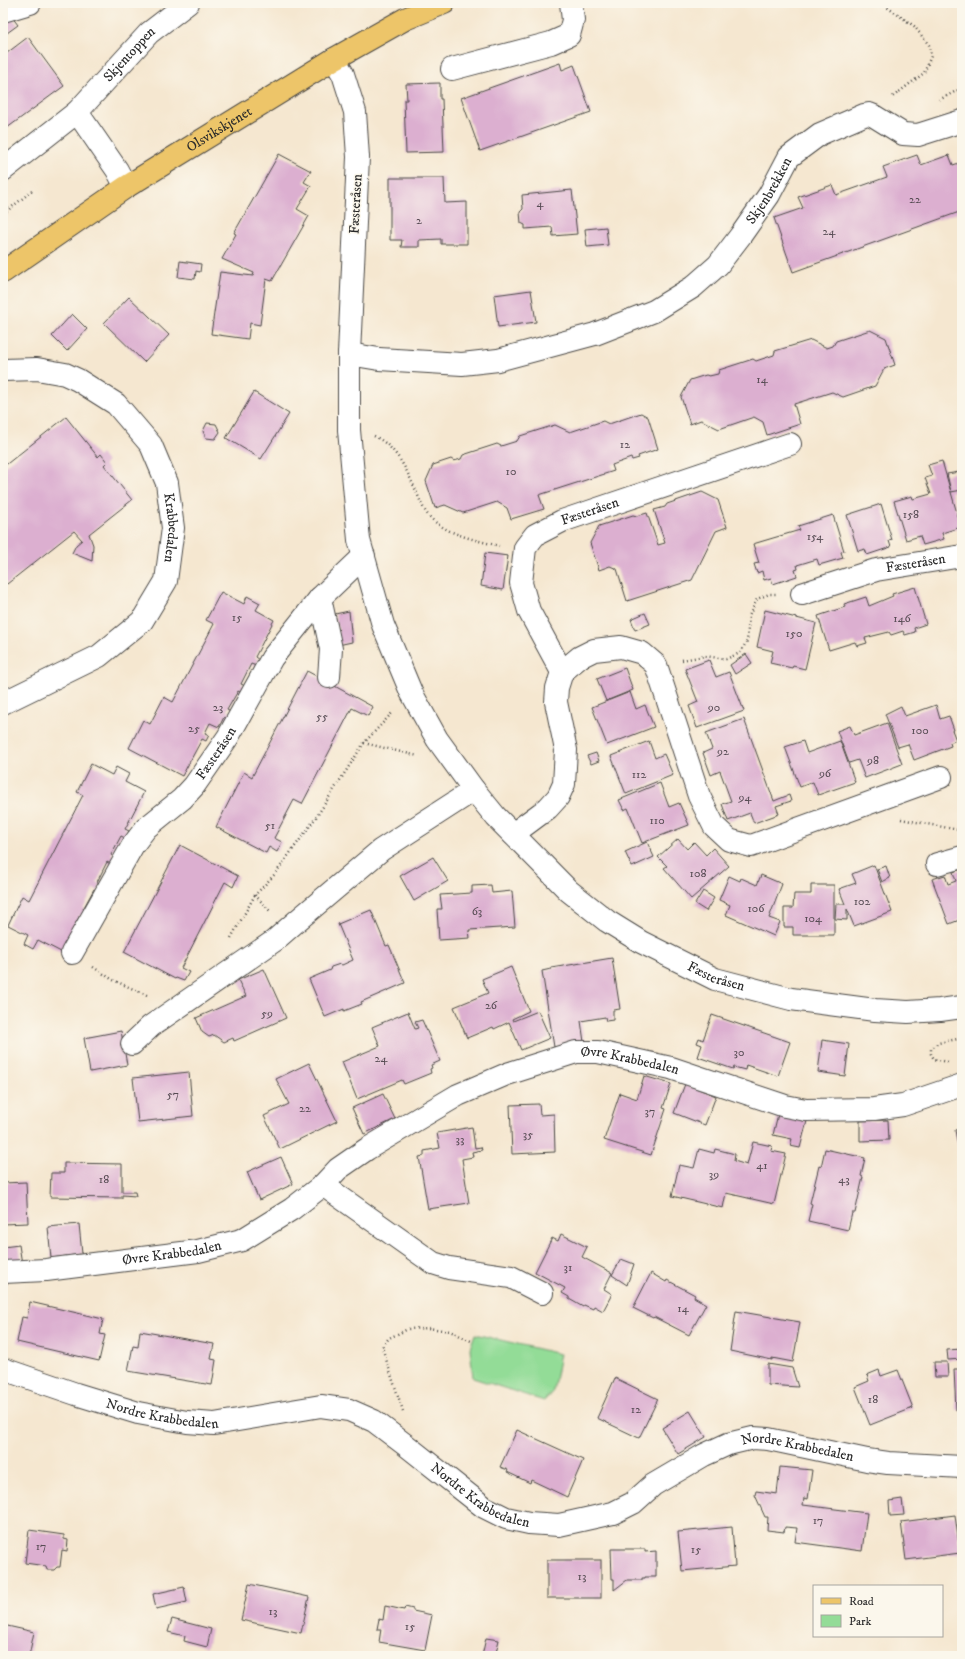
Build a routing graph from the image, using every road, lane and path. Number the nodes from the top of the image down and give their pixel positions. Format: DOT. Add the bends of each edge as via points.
graph roads {
  1 [pos="30,3"];
  2 [pos="188,3"];
  3 [pos="444,3"];
  4 [pos="571,3"];
  5 [pos="881,3"];
  6 [pos="3,10"];
  7 [pos="334,58"];
  8 [pos="452,69"];
  9 [pos="77,112"];
  10 [pos="869,114"];
  11 [pos="962,121"];
  12 [pos="3,170"];
  13 [pos="126,187"];
  14 [pos="32,191"];
  15 [pos="3,214"];
  16 [pos="3,272"];
  17 [pos="349,354"];
  18 [pos="3,370"];
  19 [pos="370,433"];
  20 [pos="790,444"];
  21 [pos="525,552"];
  22 [pos="364,556"];
  23 [pos="962,556"];
  24 [pos="802,594"];
  25 [pos="320,598"];
  26 [pos="656,665"];
  27 [pos="562,672"];
  28 [pos="329,677"];
  29 [pos="411,692"];
  30 [pos="3,703"];
  31 [pos="364,743"];
  32 [pos="419,757"];
  33 [pos="941,777"];
  34 [pos="474,790"];
  35 [pos="896,818"];
  36 [pos="962,831"];
  37 [pos="513,834"];
  38 [pos="962,857"];
  39 [pos="937,864"];
  40 [pos="229,941"];
  41 [pos="72,953"];
  42 [pos="113,980"];
  43 [pos="155,999"];
  44 [pos="962,1007"];
  45 [pos="962,1038"];
  46 [pos="132,1044"];
  47 [pos="955,1063"];
  48 [pos="962,1085"];
  49 [pos="323,1185"];
  50 [pos="3,1272"];
  51 [pos="542,1292"];
  52 [pos="472,1342"];
  53 [pos="3,1368"];
  54 [pos="407,1446"];
  55 [pos="962,1467"];
  1 -- 6 [label="street"];
  2 -- 9 [label="street, Skjentoppen" via="149,33"];
  3 -- 7 [label="main road, Olsvikskjenet" via="405,19"];
  4 -- 8 [label="street" via="574,20 569,35 550,43"];
  5 -- 10 [label="path" via="914,26 929,45 931,56 924,73"];
  7 -- 13 [label="main road, Olsvikskjenet"];
  7 -- 17 [label="street, Fæsteråsen" via="343,74 355,112 358,157"];
  9 -- 12 [label="street, Skjentoppen"];
  9 -- 13 [label="street"];
  10 -- 11 [label="street" via="903,134 910,135 918,135"];
  10 -- 17 [label="street, Skjenbrekken" via="820,134 789,157 769,195 718,265 693,287 654,311 595,334 498,360 462,364 379,359"];
  13 -- 16 [label="main road, Olsvikskjenet"];
  14 -- 15 [label="path"];
  17 -- 22 [label="street, Fæsteråsen" via="349,430 359,540"];
  18 -- 30 [label="street, Krabbedalen" via="37,369 65,374 116,404 151,445 167,483 173,528 166,581 142,621 99,656"];
  19 -- 21 [label="path" via="394,450 408,473 422,507 433,521 450,532"];
  20 -- 21 [label="street, Fæsteråsen" via="562,521 535,535 525,548"];
  21 -- 27 [label="street, Fæsteråsen" via="521,583 529,611"];
  22 -- 25 [label="street, Fæsteråsen"];
  22 -- 29 [label="street, Fæsteråsen" via="382,625"];
  23 -- 24 [label="street, Fæsteråsen" via="876,570"];
  24 -- 26 [label="path" via="769,594 757,599 749,616 747,642 740,653 726,659 705,656"];
  25 -- 28 [label="street" via="331,649"];
  25 -- 41 [label="street, Fæsteråsen" via="272,658 228,736 194,786 146,828 133,845"];
  26 -- 27 [label="street" via="642,653 621,647 594,650 580,657"];
  26 -- 33 [label="street" via="699,796 714,826 729,840 751,846"];
  27 -- 37 [label="street" via="556,702 566,750 564,784 558,797 548,808"];
  29 -- 31 [label="path"];
  29 -- 34 [label="street, Fæsteråsen" via="433,733"];
  31 -- 32 [label="path"];
  31 -- 40 [label="path" via="317,816 275,874 255,895"];
  34 -- 37 [label="street, Fæsteråsen"];
  34 -- 46 [label="street" via="381,850 274,941 151,1026"];
  35 -- 36 [label="path"];
  37 -- 44 [label="street, Fæsteråsen" via="569,891 608,921 641,942 715,979 791,1000 875,1010 908,1012"];
  38 -- 39 [label="street"];
  42 -- 43 [label="path"];
  45 -- 47 [label="path" via="938,1043 931,1049 934,1059"];
  48 -- 49 [label="street, Øvre Krabbedalen" via="903,1105 874,1109 806,1110 785,1106 671,1068 598,1052 576,1052 507,1074 458,1095 367,1149 338,1169"];
  49 -- 50 [label="street, Øvre Krabbedalen" via="292,1209 242,1240 198,1251 46,1270"];
  49 -- 51 [label="street" via="433,1263 449,1268 511,1277"];
  52 -- 54 [label="path" via="450,1331 408,1329 389,1338 382,1347 402,1407"];
  53 -- 54 [label="street, Nordre Krabbedalen" via="138,1413 187,1422 214,1424 321,1406 349,1410 374,1421"];
  54 -- 55 [label="street, Nordre Krabbedalen" via="484,1507 506,1518 559,1525 612,1513 633,1503 652,1485 704,1455 728,1444 753,1438 888,1464"];
}
